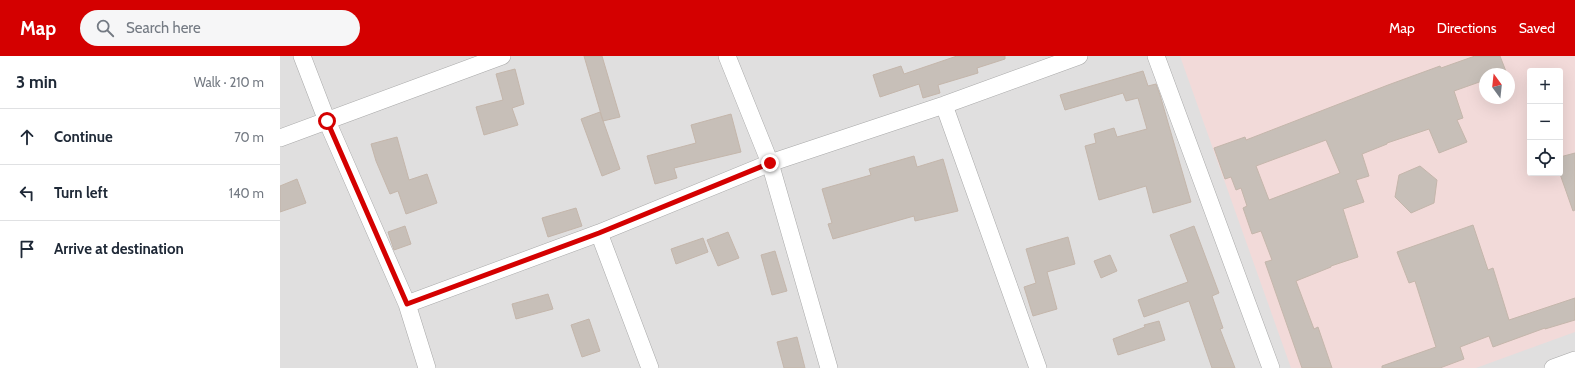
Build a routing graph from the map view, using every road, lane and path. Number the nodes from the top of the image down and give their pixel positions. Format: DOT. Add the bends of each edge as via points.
graph roads {
  1 [pos="302,56"];
  2 [pos="502,56"];
  3 [pos="727,56"];
  4 [pos="1078,56"];
  5 [pos="1156,56"];
  6 [pos="944,105"];
  7 [pos="327,121"];
  8 [pos="280,138"];
  9 [pos="770,163"];
  10 [pos="599,233"];
  11 [pos="407,304"];
  12 [pos="1575,360"];
  13 [pos="427,368"];
  14 [pos="650,368"];
  15 [pos="829,368"];
  16 [pos="1038,368"];
  17 [pos="1271,368"];
  18 [pos="1553,368"];
  1 -- 7 [label="street"];
  2 -- 7 [label="street"];
  3 -- 9 [label="street"];
  4 -- 6 [label="street"];
  5 -- 17 [label="street"];
  6 -- 9 [label="street"];
  6 -- 16 [label="street"];
  7 -- 8 [label="street"];
  7 -- 11 [label="street"];
  9 -- 10 [label="street"];
  9 -- 15 [label="street"];
  10 -- 11 [label="street"];
  10 -- 14 [label="street"];
  11 -- 13 [label="street"];
  12 -- 18 [label="street"];
}
